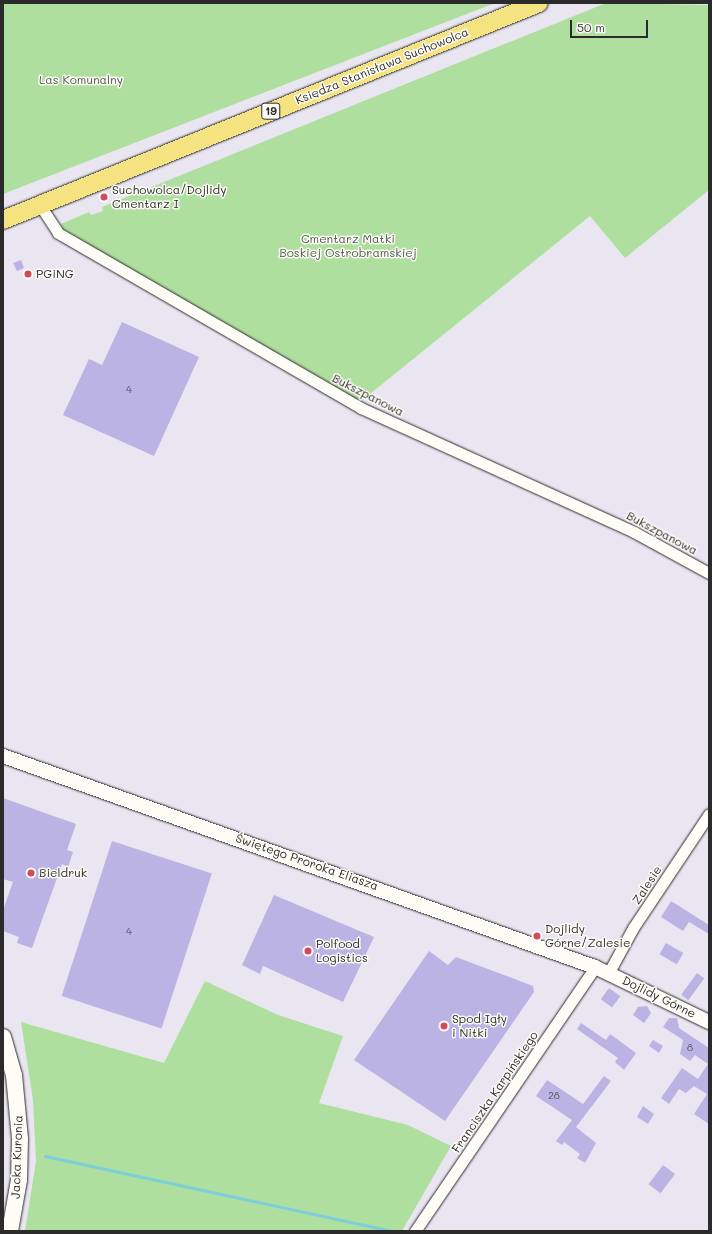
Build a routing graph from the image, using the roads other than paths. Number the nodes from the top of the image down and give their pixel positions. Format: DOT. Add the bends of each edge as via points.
graph roads {
  1 [pos="539,3"];
  2 [pos="40,205"];
  3 [pos="3,220"];
  4 [pos="709,573"];
  5 [pos="3,756"];
  6 [pos="709,814"];
  7 [pos="595,967"];
  8 [pos="609,972"];
  9 [pos="709,1022"];
  10 [pos="3,1037"];
  11 [pos="10,1231"];
  12 [pos="415,1231"];
  1 -- 2 [label="highway, Księdza Stanisława Suchowolca / 19"];
  2 -- 3 [label="highway, Księdza Stanisława Suchowolca / 19"];
  2 -- 4 [label="street, Bukszpanowa" via="58,233 361,408 634,532"];
  5 -- 7 [label="street, Świętego Proroka Eliasza"];
  6 -- 8 [label="street, Zalesie" via="633,928"];
  7 -- 8 [label="street, Świętego Proroka Eliasza"];
  7 -- 12 [label="street, Franciszka Karpińskiego"];
  8 -- 9 [label="street, Dojlidy Górne"];
  10 -- 11 [label="main road, Jacka Kuronia" via="14,1075 20,1140 19,1180"];
}
